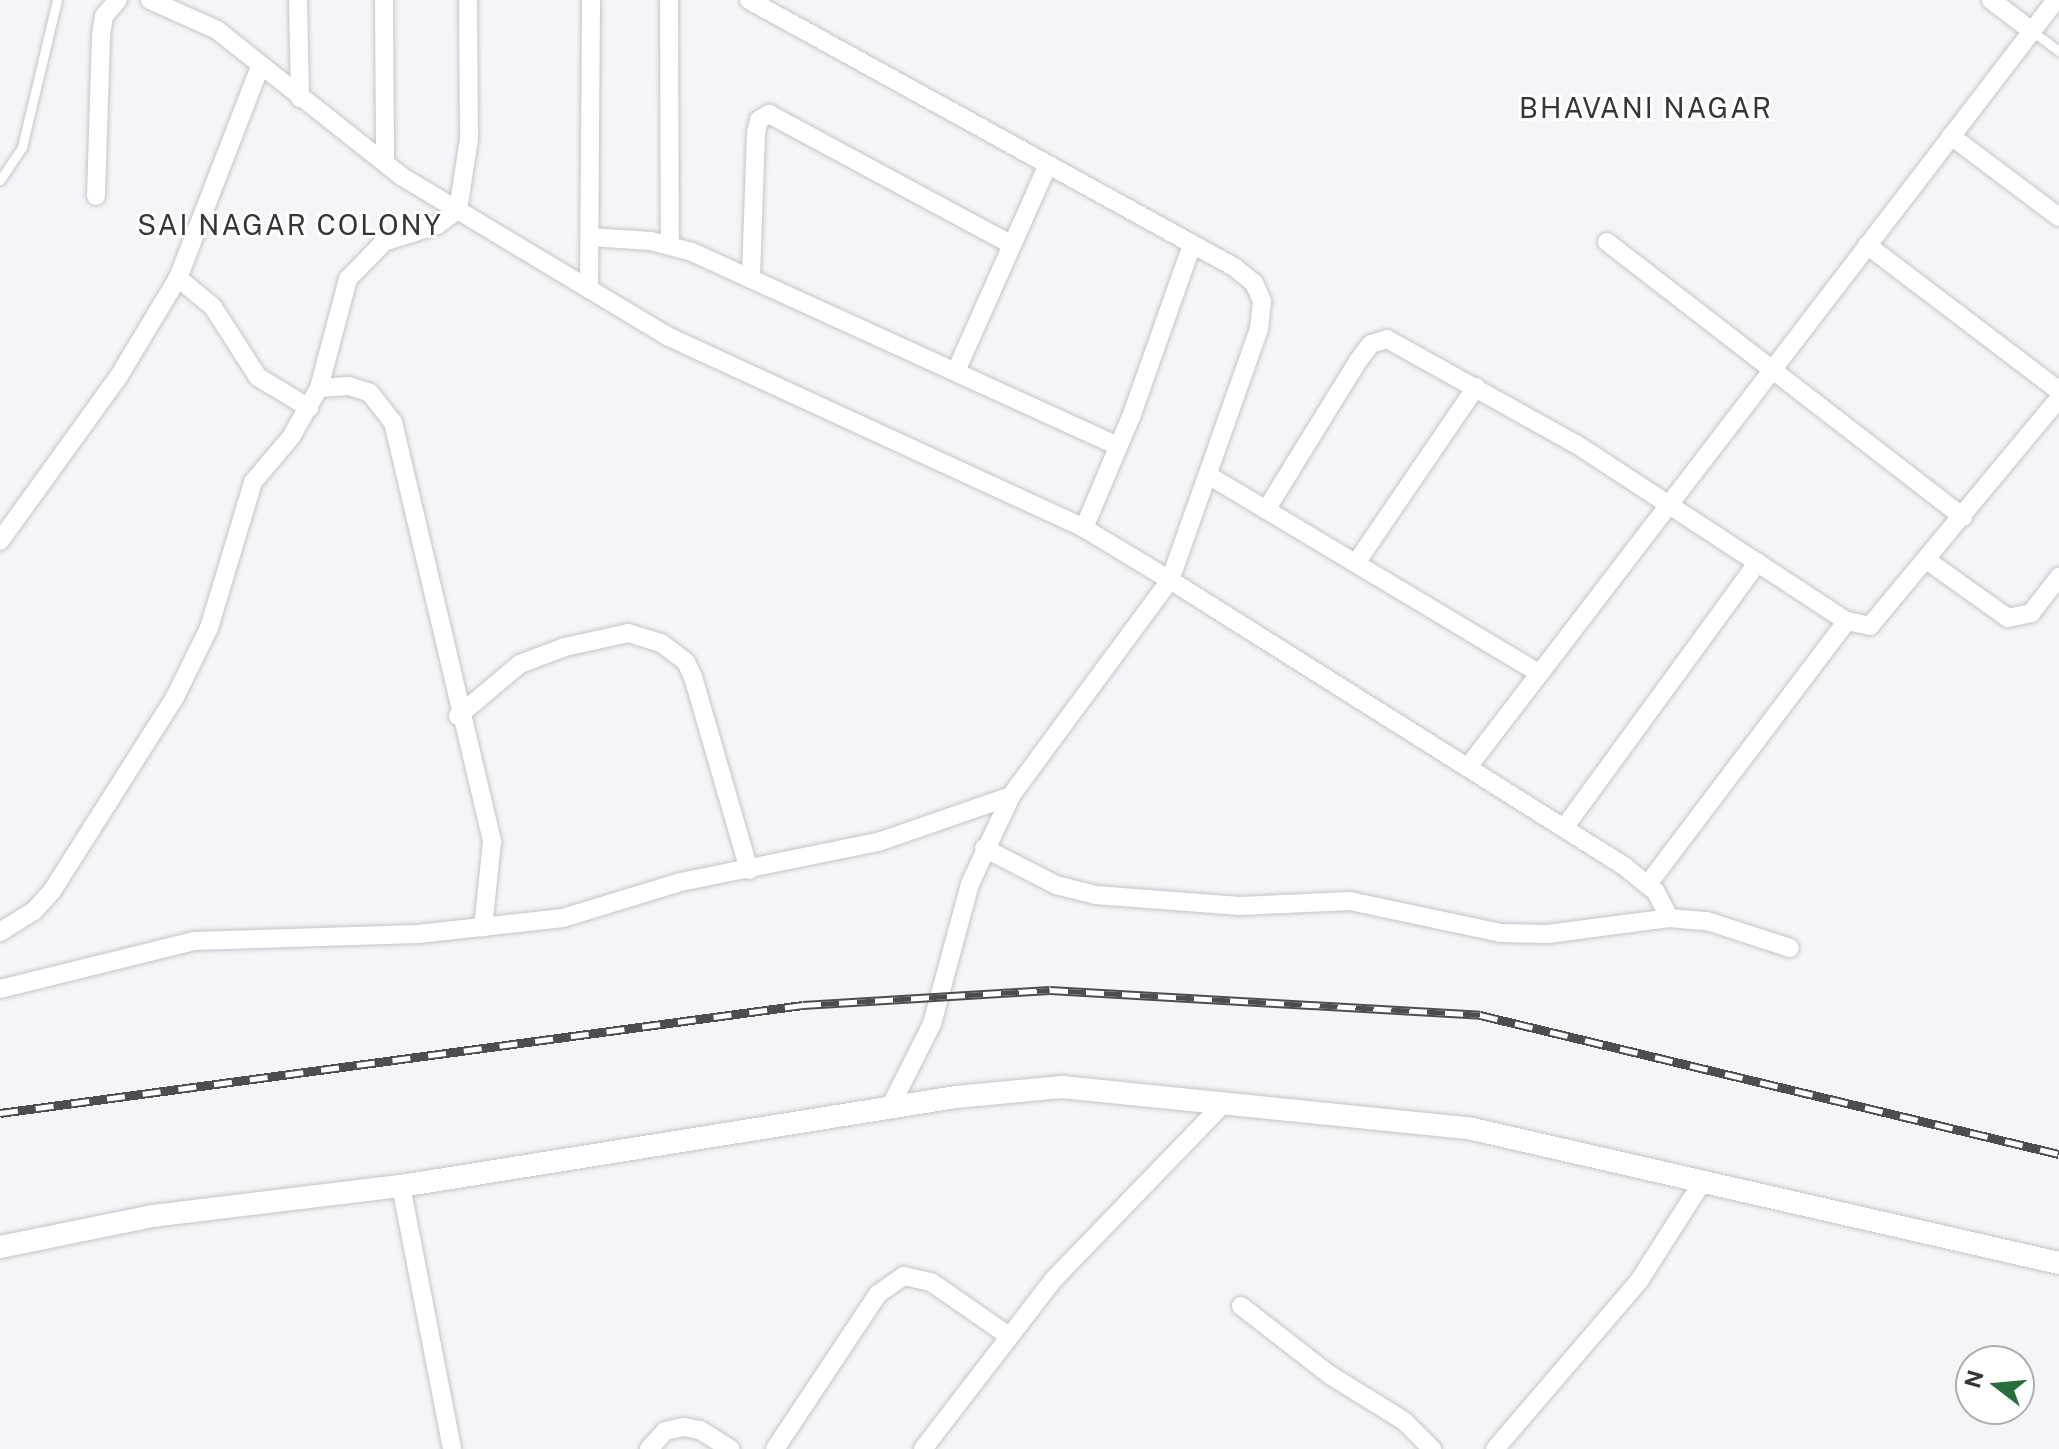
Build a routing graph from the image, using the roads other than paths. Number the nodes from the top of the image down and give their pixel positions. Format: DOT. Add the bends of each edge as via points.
graph roads {
  1 [pos="57,0"];
  2 [pos="118,0"];
  3 [pos="150,0"];
  4 [pos="298,0"];
  5 [pos="384,0"];
  6 [pos="468,0"];
  7 [pos="591,0"];
  8 [pos="669,0"];
  9 [pos="749,0"];
  10 [pos="1991,0"];
  11 [pos="2056,0"];
  12 [pos="2032,31"];
  13 [pos="2059,51"];
  14 [pos="260,67"];
  15 [pos="300,98"];
  16 [pos="1951,136"];
  17 [pos="385,162"];
  18 [pos="1047,167"];
  19 [pos="0,180"];
  20 [pos="96,196"];
  21 [pos="458,210"];
  22 [pos="2059,217"];
  23 [pos="590,237"];
  24 [pos="1607,242"];
  25 [pos="670,245"];
  26 [pos="1012,245"];
  27 [pos="1192,245"];
  28 [pos="1867,245"];
  29 [pos="751,276"];
  30 [pos="178,278"];
  31 [pos="589,289"];
  32 [pos="1772,368"];
  33 [pos="956,371"];
  34 [pos="1476,387"];
  35 [pos="319,388"];
  36 [pos="2059,391"];
  37 [pos="2059,398"];
  38 [pos="309,408"];
  39 [pos="1118,446"];
  40 [pos="1208,475"];
  41 [pos="1668,503"];
  42 [pos="1266,510"];
  43 [pos="1963,517"];
  44 [pos="1084,528"];
  45 [pos="0,541"];
  46 [pos="1928,561"];
  47 [pos="1758,562"];
  48 [pos="1356,563"];
  49 [pos="2059,577"];
  50 [pos="1170,580"];
  51 [pos="1847,621"];
  52 [pos="1539,673"];
  53 [pos="458,716"];
  54 [pos="1468,767"];
  55 [pos="1011,796"];
  56 [pos="1564,828"];
  57 [pos="984,848"];
  58 [pos="749,870"];
  59 [pos="1648,884"];
  60 [pos="1669,918"];
  61 [pos="483,928"];
  62 [pos="0,932"];
  63 [pos="1790,948"];
  64 [pos="0,989"];
  65 [pos="1225,1102"];
  66 [pos="890,1107"];
  67 [pos="1703,1181"];
  68 [pos="401,1186"];
  69 [pos="0,1247"];
  70 [pos="2059,1263"];
  71 [pos="1241,1306"];
  72 [pos="1009,1336"];
  73 [pos="452,1449"];
  74 [pos="649,1449"];
  75 [pos="731,1449"];
  76 [pos="775,1449"];
  77 [pos="923,1449"];
  78 [pos="1432,1449"];
  79 [pos="1495,1449"];
  1 -- 19 [label="lane" via="22,147"];
  2 -- 20 [label="street" via="104,16 101,35"];
  3 -- 14 [label="street" via="217,30"];
  4 -- 15 [label="street"];
  5 -- 17 [label="street"];
  6 -- 21 [label="street" via="469,139"];
  7 -- 23 [label="street"];
  8 -- 25 [label="street"];
  9 -- 18 [label="street"];
  10 -- 12 [label="street"];
  11 -- 12 [label="street"];
  12 -- 13 [label="lane"];
  12 -- 16 [label="street"];
  14 -- 15 [label="street"];
  14 -- 30 [label="street"];
  15 -- 17 [label="street"];
  16 -- 22 [label="street"];
  16 -- 28 [label="street"];
  17 -- 21 [label="street"];
  18 -- 26 [label="street"];
  18 -- 27 [label="street"];
  21 -- 31 [label="street"];
  21 -- 35 [label="street" via="437,225 384,242 356,267 338,307"];
  23 -- 25 [label="street"];
  23 -- 31 [label="street"];
  24 -- 32 [label="street"];
  25 -- 29 [label="street"];
  26 -- 29 [label="street" via="769,114 759,120 756,133"];
  26 -- 33 [label="street"];
  27 -- 39 [label="street"];
  27 -- 40 [label="street" via="1247,276 1262,301 1259,329"];
  28 -- 32 [label="street"];
  28 -- 36 [label="street"];
  29 -- 33 [label="street"];
  30 -- 38 [label="street" via="213,307 258,377"];
  30 -- 45 [label="street" via="119,376"];
  31 -- 44 [label="street" via="735,370"];
  32 -- 41 [label="street"];
  32 -- 43 [label="street"];
  33 -- 39 [label="street"];
  34 -- 41 [label="street"];
  34 -- 42 [label="street" via="1396,342 1371,344"];
  34 -- 48 [label="street"];
  35 -- 38 [label="street"];
  35 -- 53 [label="street" via="349,386 370,393 393,422"];
  37 -- 43 [label="street"];
  38 -- 62 [label="street" via="253,482 209,628 175,697 52,891 34,911"];
  39 -- 44 [label="street"];
  40 -- 42 [label="street"];
  40 -- 50 [label="street"];
  41 -- 47 [label="street"];
  41 -- 52 [label="street"];
  42 -- 48 [label="street"];
  43 -- 46 [label="street"];
  44 -- 50 [label="street"];
  46 -- 49 [label="street" via="2008,618 2031,613"];
  46 -- 51 [label="street" via="1880,621 1861,627"];
  47 -- 51 [label="street"];
  47 -- 56 [label="street"];
  48 -- 52 [label="street"];
  50 -- 54 [label="street"];
  50 -- 55 [label="street"];
  51 -- 59 [label="street"];
  52 -- 54 [label="street"];
  53 -- 58 [label="street" via="520,664 565,647 628,633 661,643 686,662 693,677"];
  53 -- 61 [label="street" via="492,842"];
  54 -- 56 [label="street"];
  55 -- 57 [label="street"];
  55 -- 58 [label="street" via="878,842"];
  56 -- 59 [label="street"];
  57 -- 60 [label="street" via="1056,885 1128,899 1240,906 1350,901 1500,933 1548,934"];
  57 -- 66 [label="street" via="954,929 938,1008"];
  58 -- 61 [label="street" via="635,894 563,918"];
  59 -- 60 [label="street"];
  60 -- 63 [label="street" via="1707,921"];
  61 -- 64 [label="street" via="194,941"];
  65 -- 66 [label="street" via="1062,1087"];
  65 -- 67 [label="street" via="1468,1128"];
  65 -- 72 [label="street" via="1053,1280"];
  66 -- 68 [label="street"];
  67 -- 70 [label="street"];
  67 -- 79 [label="street" via="1639,1281"];
  68 -- 69 [label="street" via="152,1216"];
  68 -- 73 [label="street"];
  71 -- 78 [label="street" via="1330,1375 1404,1421"];
  72 -- 76 [label="street" via="931,1282 904,1276 878,1294"];
  72 -- 77 [label="street"];
  74 -- 75 [label="street" via="665,1431 684,1427 700,1430"];
}
